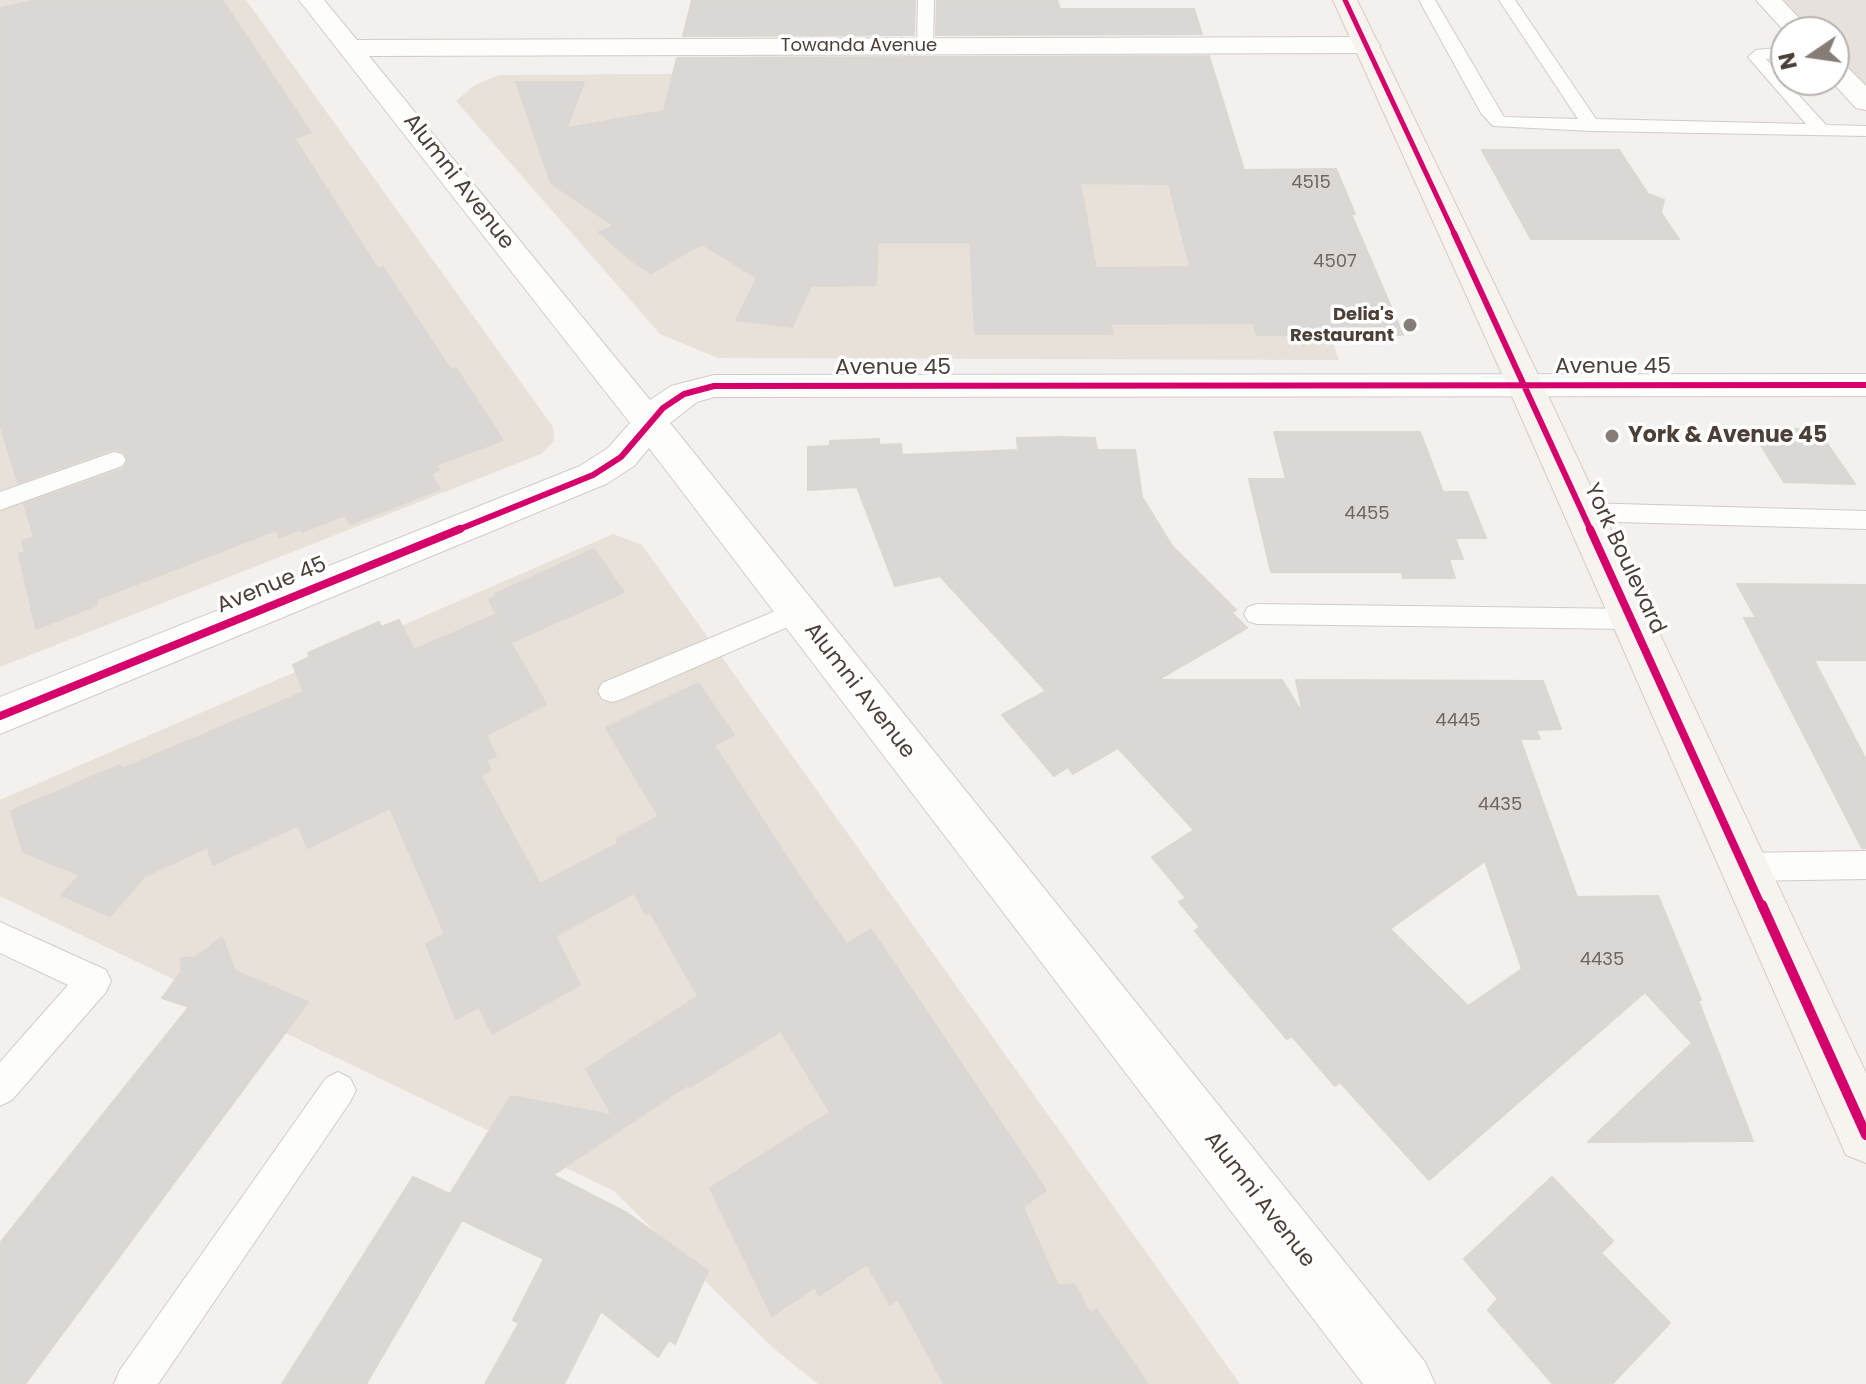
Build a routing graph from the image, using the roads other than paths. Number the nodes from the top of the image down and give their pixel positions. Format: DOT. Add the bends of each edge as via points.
graph roads {
  1 [pos="311,0"];
  2 [pos="926,0"];
  3 [pos="1345,0"];
  4 [pos="1427,0"];
  5 [pos="1507,0"];
  6 [pos="1768,0"];
  7 [pos="1784,16"];
  8 [pos="1367,45"];
  9 [pos="925,46"];
  10 [pos="351,48"];
  11 [pos="1770,53"];
  12 [pos="1770,73"];
  13 [pos="1850,86"];
  14 [pos="1791,96"];
  15 [pos="1866,102"];
  16 [pos="1592,126"];
  17 [pos="1821,130"];
  18 [pos="1866,131"];
  19 [pos="1525,385"];
  20 [pos="1866,385"];
  21 [pos="649,422"];
  22 [pos="114,460"];
  23 [pos="0,501"];
  24 [pos="1583,512"];
  25 [pos="1866,520"];
  26 [pos="797,612"];
  27 [pos="1257,614"];
  28 [pos="1632,619"];
  29 [pos="612,691"];
  30 [pos="0,716"];
  31 [pos="1866,865"];
  32 [pos="1744,867"];
  33 [pos="0,937"];
  34 [pos="1849,1060"];
  35 [pos="0,1088"];
  36 [pos="338,1090"];
  37 [pos="1866,1135"];
  38 [pos="134,1384"];
  39 [pos="1403,1384"];
  1 -- 10 [label="street, Alumni Avenue"];
  2 -- 9 [label="lane"];
  3 -- 8 [label="main road, York Boulevard"];
  4 -- 16 [label="lane" via="1499,122"];
  5 -- 16 [label="lane"];
  6 -- 7 [label="street"];
  8 -- 9 [label="street, Towanda Avenue"];
  8 -- 19 [label="main road, York Boulevard"];
  9 -- 10 [label="street, Towanda Avenue"];
  10 -- 21 [label="street, Alumni Avenue"];
  11 -- 12 [label="lane" via="1756,57"];
  13 -- 15 [label="street"];
  14 -- 17 [label="lane"];
  16 -- 17 [label="lane"];
  17 -- 18 [label="lane"];
  19 -- 20 [label="street, Avenue 45"];
  19 -- 21 [label="street, Avenue 45" via="714,386 684,394"];
  19 -- 24 [label="main road, York Boulevard"];
  21 -- 26 [label="street, Alumni Avenue"];
  21 -- 30 [label="street, Avenue 45" via="621,457 593,475"];
  22 -- 23 [label="lane"];
  24 -- 25 [label="lane"];
  24 -- 28 [label="main road, York Boulevard"];
  26 -- 29 [label="lane"];
  26 -- 39 [label="street, Alumni Avenue"];
  27 -- 28 [label="lane"];
  28 -- 32 [label="main road, York Boulevard"];
  31 -- 32 [label="lane"];
  32 -- 34 [label="main road, York Boulevard"];
  33 -- 35 [label="lane" via="94,981"];
  34 -- 37 [label="main road, York Boulevard"];
  36 -- 38 [label="lane"];
}
